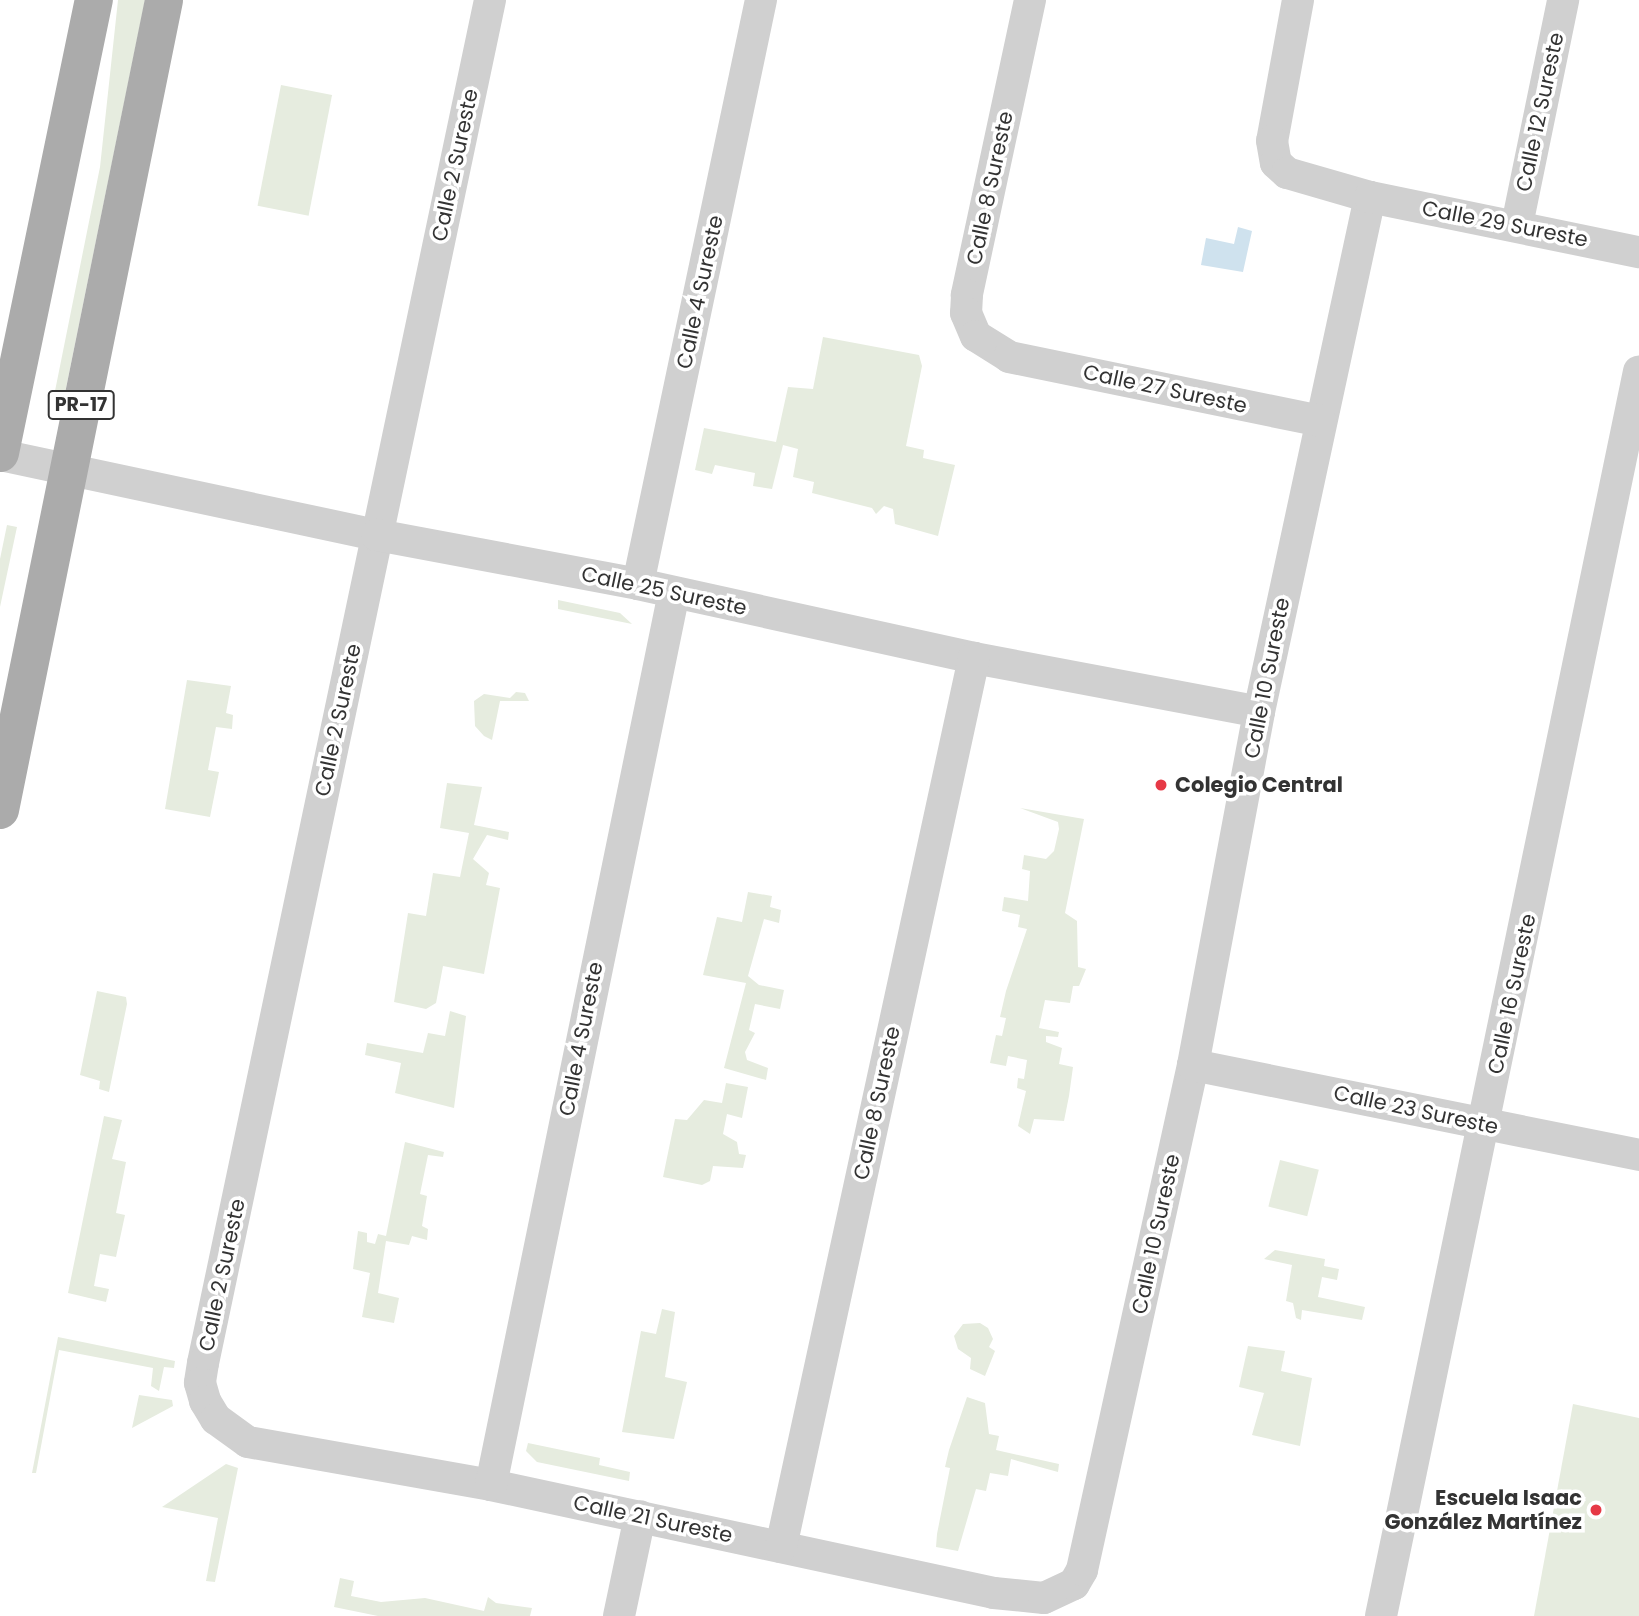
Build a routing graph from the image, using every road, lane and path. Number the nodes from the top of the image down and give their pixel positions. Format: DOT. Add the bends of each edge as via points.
graph roads {
  1 [pos="94,0"];
  2 [pos="164,0"];
  3 [pos="490,0"];
  4 [pos="761,0"];
  5 [pos="1030,0"];
  6 [pos="1298,0"];
  7 [pos="1563,0"];
  8 [pos="1370,197"];
  9 [pos="1517,225"];
  10 [pos="1639,252"];
  11 [pos="1009,356"];
  12 [pos="1639,371"];
  13 [pos="1321,421"];
  14 [pos="0,454"];
  15 [pos="68,468"];
  16 [pos="377,535"];
  17 [pos="638,584"];
  18 [pos="674,593"];
  19 [pos="974,658"];
  20 [pos="1259,712"];
  21 [pos="0,810"];
  22 [pos="1194,1065"];
  23 [pos="1486,1125"];
  24 [pos="1639,1155"];
  25 [pos="230,1432"];
  26 [pos="491,1485"];
  27 [pos="640,1516"];
  28 [pos="781,1547"];
  29 [pos="1074,1584"];
  30 [pos="619,1616"];
  31 [pos="1381,1616"];
  1 -- 14 [label="main road"];
  2 -- 15 [label="main road, PR-17"];
  3 -- 16 [label="street, Calle 2 Sureste"];
  4 -- 17 [label="street, Calle 4 Sureste"];
  5 -- 11 [label="street, Calle 8 Sureste" via="966,313 976,336"];
  6 -- 8 [label="street" via="1272,141 1276,163 1298,179"];
  7 -- 9 [label="street, Calle 12 Sureste"];
  8 -- 9 [label="street, Calle 29 Sureste"];
  8 -- 13 [label="street, Calle 10 Sureste"];
  9 -- 10 [label="street, Calle 29 Sureste"];
  11 -- 13 [label="street, Calle 27 Sureste"];
  12 -- 23 [label="street, Calle 16 Sureste"];
  13 -- 20 [label="street, Calle 10 Sureste"];
  14 -- 15 [label="street, Calle 25 Sureste"];
  15 -- 16 [label="street, Calle 25 Sureste"];
  15 -- 21 [label="main road, PR-17"];
  16 -- 17 [label="street, Calle 25 Sureste"];
  16 -- 25 [label="street, Calle 2 Sureste" via="203,1363 200,1383 205,1401"];
  17 -- 18 [label="street, Calle 25 Sureste"];
  18 -- 19 [label="street, Calle 25 Sureste"];
  18 -- 26 [label="street, Calle 4 Sureste"];
  19 -- 20 [label="street, Calle 25 Sureste"];
  19 -- 28 [label="street, Calle 8 Sureste"];
  20 -- 22 [label="street, Calle 10 Sureste"];
  22 -- 23 [label="street, Calle 23 Sureste"];
  22 -- 29 [label="street, Calle 10 Sureste" via="1082,1570"];
  23 -- 24 [label="street, Calle 23 Sureste"];
  23 -- 31 [label="street, Calle 16 Sureste"];
  25 -- 26 [label="street, Calle 21 Sureste" via="248,1442"];
  26 -- 27 [label="street, Calle 21 Sureste"];
  27 -- 28 [label="street, Calle 21 Sureste"];
  27 -- 30 [label="street"];
  28 -- 29 [label="street, Calle 21 Sureste" via="1014,1596 1044,1598"];
}
